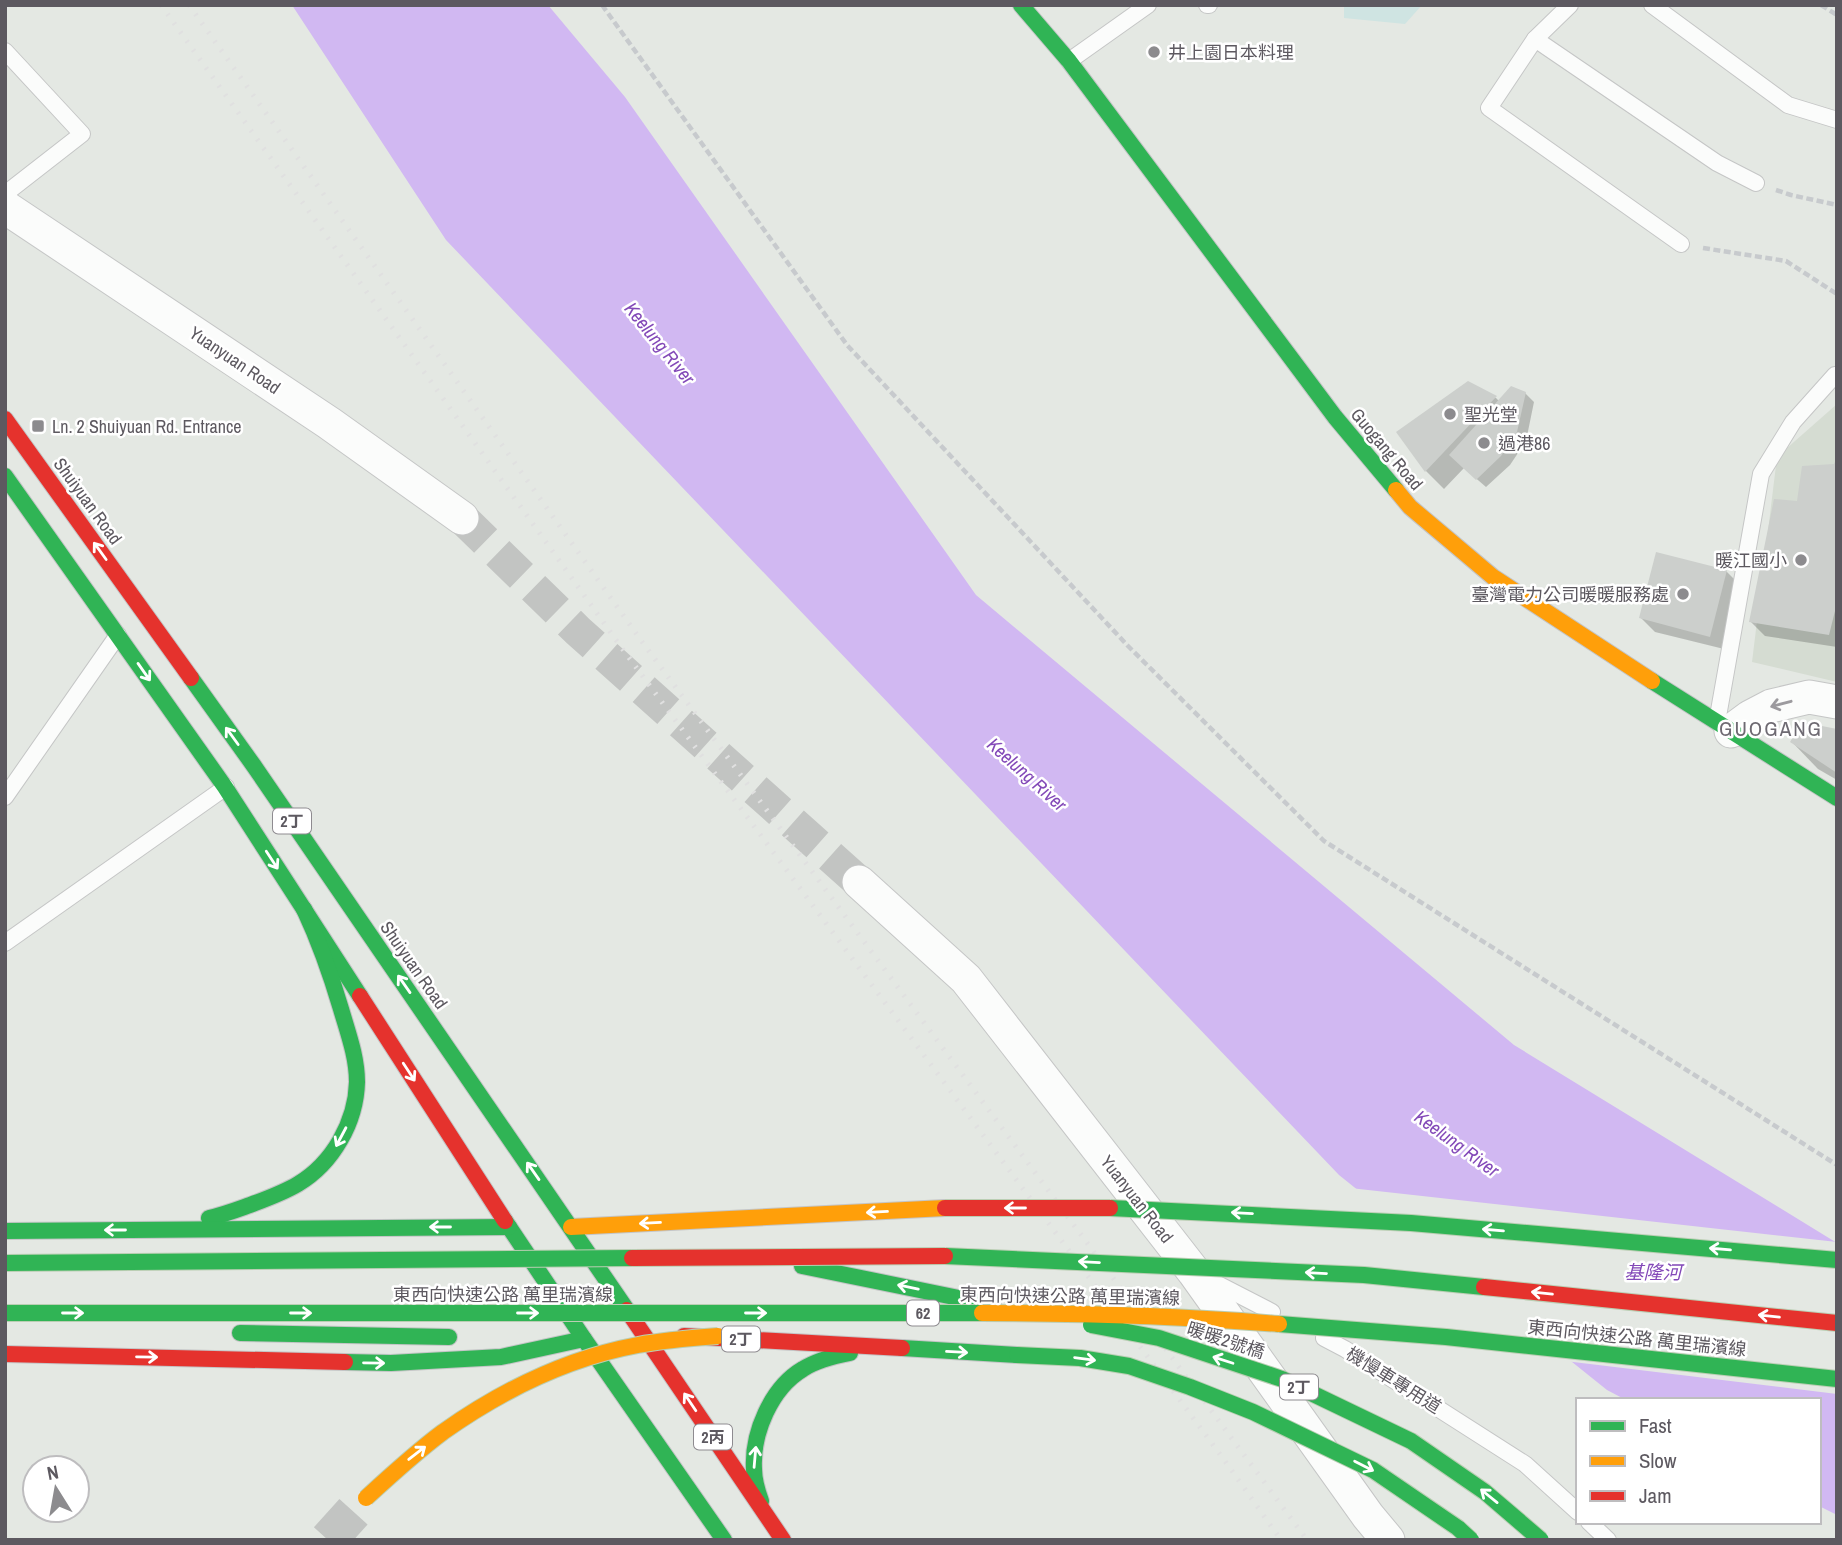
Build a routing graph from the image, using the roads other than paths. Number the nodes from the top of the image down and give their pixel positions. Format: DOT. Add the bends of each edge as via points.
graph roads {
  1 [pos="1021,5"];
  2 [pos="1149,5"];
  3 [pos="1570,5"];
  4 [pos="1652,5"];
  5 [pos="1535,39"];
  6 [pos="5,51"];
  7 [pos="1069,61"];
  8 [pos="1837,120"];
  9 [pos="1756,183"];
  10 [pos="5,194"];
  11 [pos="5,207"];
  12 [pos="1681,244"];
  13 [pos="1835,375"];
  14 [pos="5,419"];
  15 [pos="5,476"];
  16 [pos="462,518"];
  17 [pos="132,625"];
  18 [pos="1837,702"];
  19 [pos="1724,726"];
  20 [pos="239,777"];
  21 [pos="5,797"];
  22 [pos="1837,798"];
  23 [pos="859,882"];
  24 [pos="304,909"];
  25 [pos="5,943"];
  26 [pos="509,1227"];
  27 [pos="571,1227"];
  28 [pos="145,1230"];
  29 [pos="5,1231"];
  30 [pos="638,1238"];
  31 [pos="665,1243"];
  32 [pos="1837,1260"];
  33 [pos="5,1263"];
  34 [pos="1194,1272"];
  35 [pos="5,1313"];
  36 [pos="1053,1313"];
  37 [pos="1837,1323"];
  38 [pos="5,1328"];
  39 [pos="47,1329"];
  40 [pos="226,1332"];
  41 [pos="643,1334"];
  42 [pos="460,1337"];
  43 [pos="515,1338"];
  44 [pos="584,1339"];
  45 [pos="897,1348"];
  46 [pos="5,1354"];
  47 [pos="1837,1379"];
  48 [pos="366,1498"];
  49 [pos="1576,1510"];
  50 [pos="771,1522"];
  51 [pos="1591,1524"];
  52 [pos="724,1540"];
  53 [pos="783,1540"];
  54 [pos="1388,1540"];
  55 [pos="1471,1540"];
  56 [pos="1541,1540"];
  57 [pos="1608,1540"];
  1 -- 7 [label="main road, Guogang Road"];
  2 -- 7 [label="lane"];
  3 -- 5 [label="lane"];
  4 -- 8 [label="lane" via="1788,105"];
  5 -- 9 [label="lane" via="1717,163"];
  5 -- 12 [label="lane" via="1489,108"];
  6 -- 10 [label="lane" via="82,134"];
  7 -- 19 [label="main road, Guogang Road" via="1335,417 1410,507 1493,578"];
  11 -- 16 [label="street, Yuanyuan Road" via="329,423"];
  13 -- 19 [label="lane" via="1793,422 1761,474"];
  17 -- 14 [label="main road, Shuiyuan Road / 2丁, one-way"];
  15 -- 17 [label="main road, Shuiyuan Road / 2丁"];
  20 -- 17 [label="main road, Shuiyuan Road / 2丁, one-way"];
  17 -- 20 [label="main road, Shuiyuan Road / 2丁, one-way"];
  17 -- 21 [label="lane"];
  18 -- 19 [label="street, one-way" via="1809,697 1771,706"];
  19 -- 22 [label="main road, Guogang Road"];
  20 -- 24 [label="main road, Shuiyuan Road / 2丁, one-way"];
  20 -- 25 [label="lane"];
  27 -- 20 [label="main road, Shuiyuan Road / 2丁, one-way"];
  23 -- 34 [label="street, Yuanyuan Road" via="966,979"];
  24 -- 26 [label="main road, Shuiyuan Road / 2丁, one-way"];
  24 -- 28 [label="main road, one-way" via="353,1046 356,1092 343,1134 318,1168 283,1193 220,1216"];
  26 -- 27 [label="main road"];
  26 -- 28 [label="main road, one-way"];
  26 -- 44 [label="main road, Shuiyuan Road / 2丁"];
  27 -- 30 [label="main road"];
  32 -- 27 [label="main road, one-way, bridge" via="1411,1223 1100,1208 945,1208"];
  27 -- 41 [label="main road, Shuiyuan Road / 2丁"];
  28 -- 29 [label="main road, one-way"];
  56 -- 31 [label="main road, 暖暖2號橋 / 2丁, one-way, bridge" via="1485,1492 1411,1441 1282,1379 1159,1338 812,1267"];
  37 -- 33 [label="main road, 東西向快速公路 萬里瑞濱線, one-way, bridge" via="1364,1275 946,1256"];
  34 -- 49 [label="lane, 機慢車專用道" via="1345,1349 1525,1464"];
  34 -- 54 [label="street, Yuanyuan Road"];
  35 -- 36 [label="main road, 東西向快速公路 萬里瑞濱線 / 62, one-way, bridge"];
  36 -- 47 [label="main road, 東西向快速公路 萬里瑞濱線 / 62, bridge" via="1264,1322"];
  48 -- 36 [label="main road, one-way, bridge" via="444,1431 487,1405 530,1381 612,1350 669,1340"];
  38 -- 39 [label="main road"];
  40 -- 42 [label="main road"];
  41 -- 44 [label="main road, 2丁"];
  41 -- 45 [label="main road, 2丁"];
  50 -- 41 [label="main road, Shuiyuan Road / 2丙, one-way"];
  43 -- 44 [label="main road"];
  46 -- 44 [label="main road, one-way" via="391,1363 501,1357"];
  44 -- 52 [label="main road, Shuiyuan Road"];
  50 -- 45 [label="main road, one-way" via="753,1469 756,1439 779,1391 796,1374 821,1360"];
  45 -- 55 [label="main road, 2丁, one-way, bridge" via="1080,1358 1129,1366 1253,1412 1373,1470"];
  50 -- 53 [label="main road, Shuiyuan Road / 2丙"];
  51 -- 57 [label="lane"];
}
